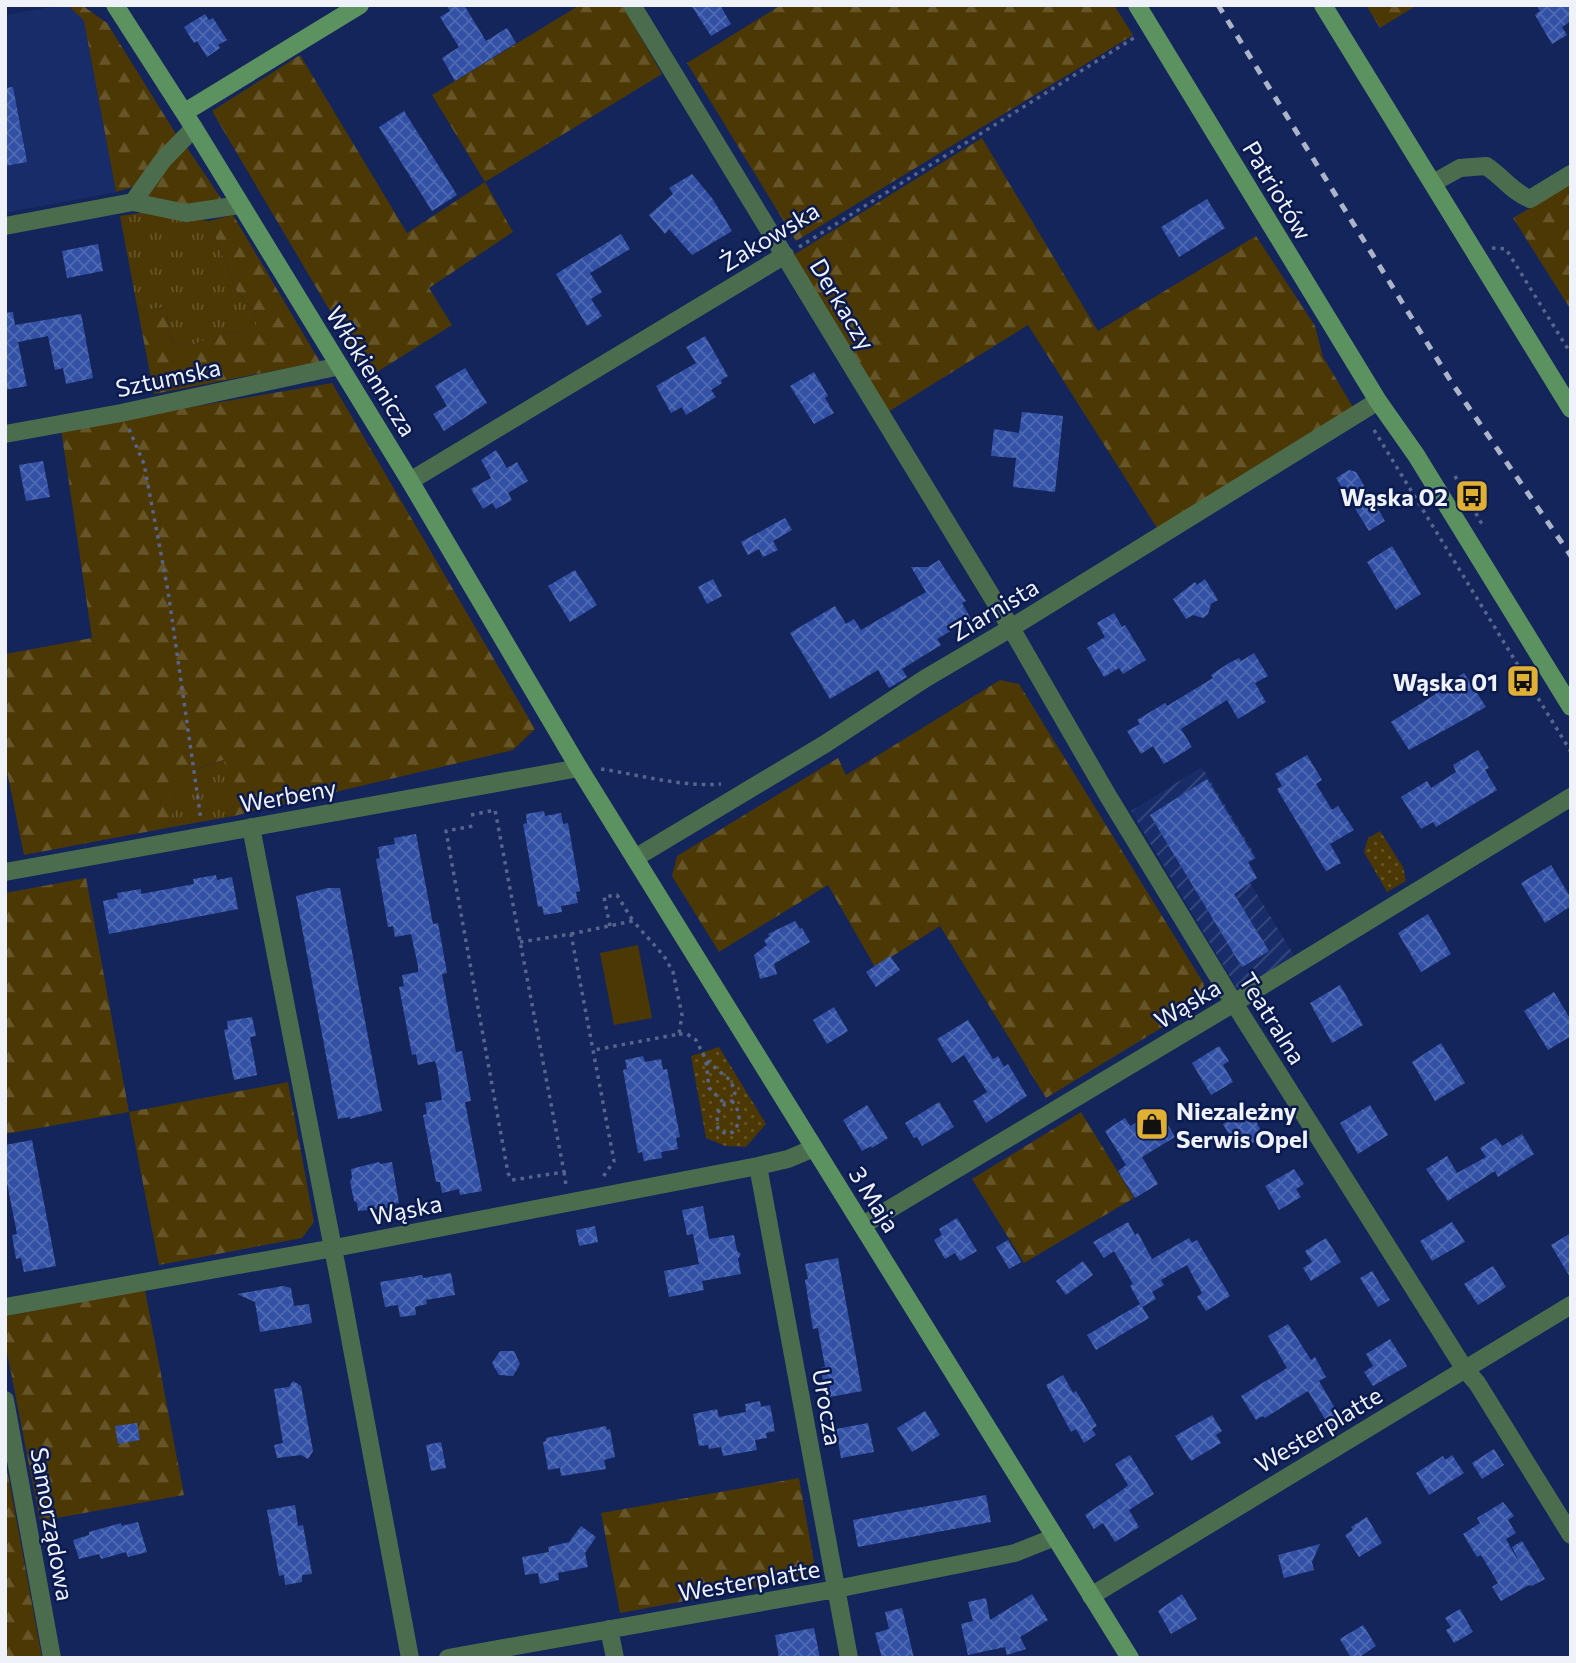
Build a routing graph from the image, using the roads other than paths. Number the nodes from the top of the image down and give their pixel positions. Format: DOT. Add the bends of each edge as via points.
graph roads {
  1 [pos="115,5"];
  2 [pos="360,5"];
  3 [pos="632,5"];
  4 [pos="1137,5"];
  5 [pos="1323,5"];
  6 [pos="189,120"];
  7 [pos="1571,174"];
  8 [pos="1433,183"];
  9 [pos="134,202"];
  10 [pos="240,205"];
  11 [pos="5,226"];
  12 [pos="785,255"];
  13 [pos="340,366"];
  14 [pos="1378,401"];
  15 [pos="1571,409"];
  16 [pos="5,434"];
  17 [pos="410,481"];
  18 [pos="1011,628"];
  19 [pos="1571,706"];
  20 [pos="579,768"];
  21 [pos="1571,797"];
  22 [pos="251,827"];
  23 [pos="635,858"];
  24 [pos="5,872"];
  25 [pos="1234,1003"];
  26 [pos="814,1147"];
  27 [pos="758,1166"];
  28 [pos="863,1225"];
  29 [pos="333,1248"];
  30 [pos="1571,1305"];
  31 [pos="5,1307"];
  32 [pos="1464,1368"];
  33 [pos="5,1400"];
  34 [pos="1571,1535"];
  35 [pos="1055,1537"];
  36 [pos="836,1589"];
  37 [pos="1091,1596"];
  38 [pos="609,1629"];
  39 [pos="52,1658"];
  40 [pos="410,1658"];
  41 [pos="447,1658"];
  42 [pos="615,1658"];
  43 [pos="849,1658"];
  44 [pos="1130,1658"];
  1 -- 6 [label="street, Włókiennicza"];
  2 -- 6 [label="street"];
  3 -- 12 [label="street, Derkaczy"];
  4 -- 14 [label="street, Patriotów"];
  5 -- 8 [label="street"];
  6 -- 9 [label="street"];
  6 -- 10 [label="street, Włókiennicza"];
  7 -- 8 [label="street" via="1530,199 1486,166 1460,169"];
  8 -- 15 [label="street"];
  9 -- 10 [label="street" via="186,213"];
  9 -- 11 [label="street"];
  10 -- 13 [label="street, Włókiennicza"];
  12 -- 17 [label="street, Żakowska"];
  12 -- 18 [label="street, Derkaczy"];
  13 -- 16 [label="street, Sztumska"];
  13 -- 17 [label="street, Włókiennicza"];
  14 -- 18 [label="street, Ziarnista"];
  14 -- 19 [label="street, Patriotów"];
  17 -- 20 [label="street, Włókiennicza"];
  18 -- 23 [label="street, Ziarnista"];
  18 -- 25 [label="street, Teatralna"];
  20 -- 22 [label="street, Werbeny"];
  20 -- 23 [label="street, 3 Maja"];
  21 -- 25 [label="street, Wąska"];
  22 -- 24 [label="street, Werbeny"];
  22 -- 29 [label="street"];
  23 -- 26 [label="street, 3 Maja"];
  25 -- 28 [label="street, Wąska"];
  25 -- 32 [label="street, Teatralna"];
  26 -- 27 [label="street, Wąska"];
  26 -- 28 [label="street, 3 Maja"];
  27 -- 29 [label="street, Wąska"];
  27 -- 36 [label="street, Urocza"];
  28 -- 35 [label="street, 3 Maja"];
  29 -- 31 [label="street, Wąska"];
  29 -- 40 [label="street"];
  30 -- 32 [label="street, Westerplatte"];
  32 -- 34 [label="street, Teatralna"];
  32 -- 37 [label="street, Westerplatte"];
  33 -- 39 [label="street, Samorządowa"];
  35 -- 36 [label="street, Westerplatte" via="1015,1553"];
  35 -- 37 [label="street, 3 Maja"];
  36 -- 38 [label="street, Westerplatte"];
  36 -- 43 [label="street, Urocza"];
  37 -- 44 [label="street, 3 Maja"];
  38 -- 41 [label="street, Westerplatte"];
  38 -- 42 [label="street"];
}
